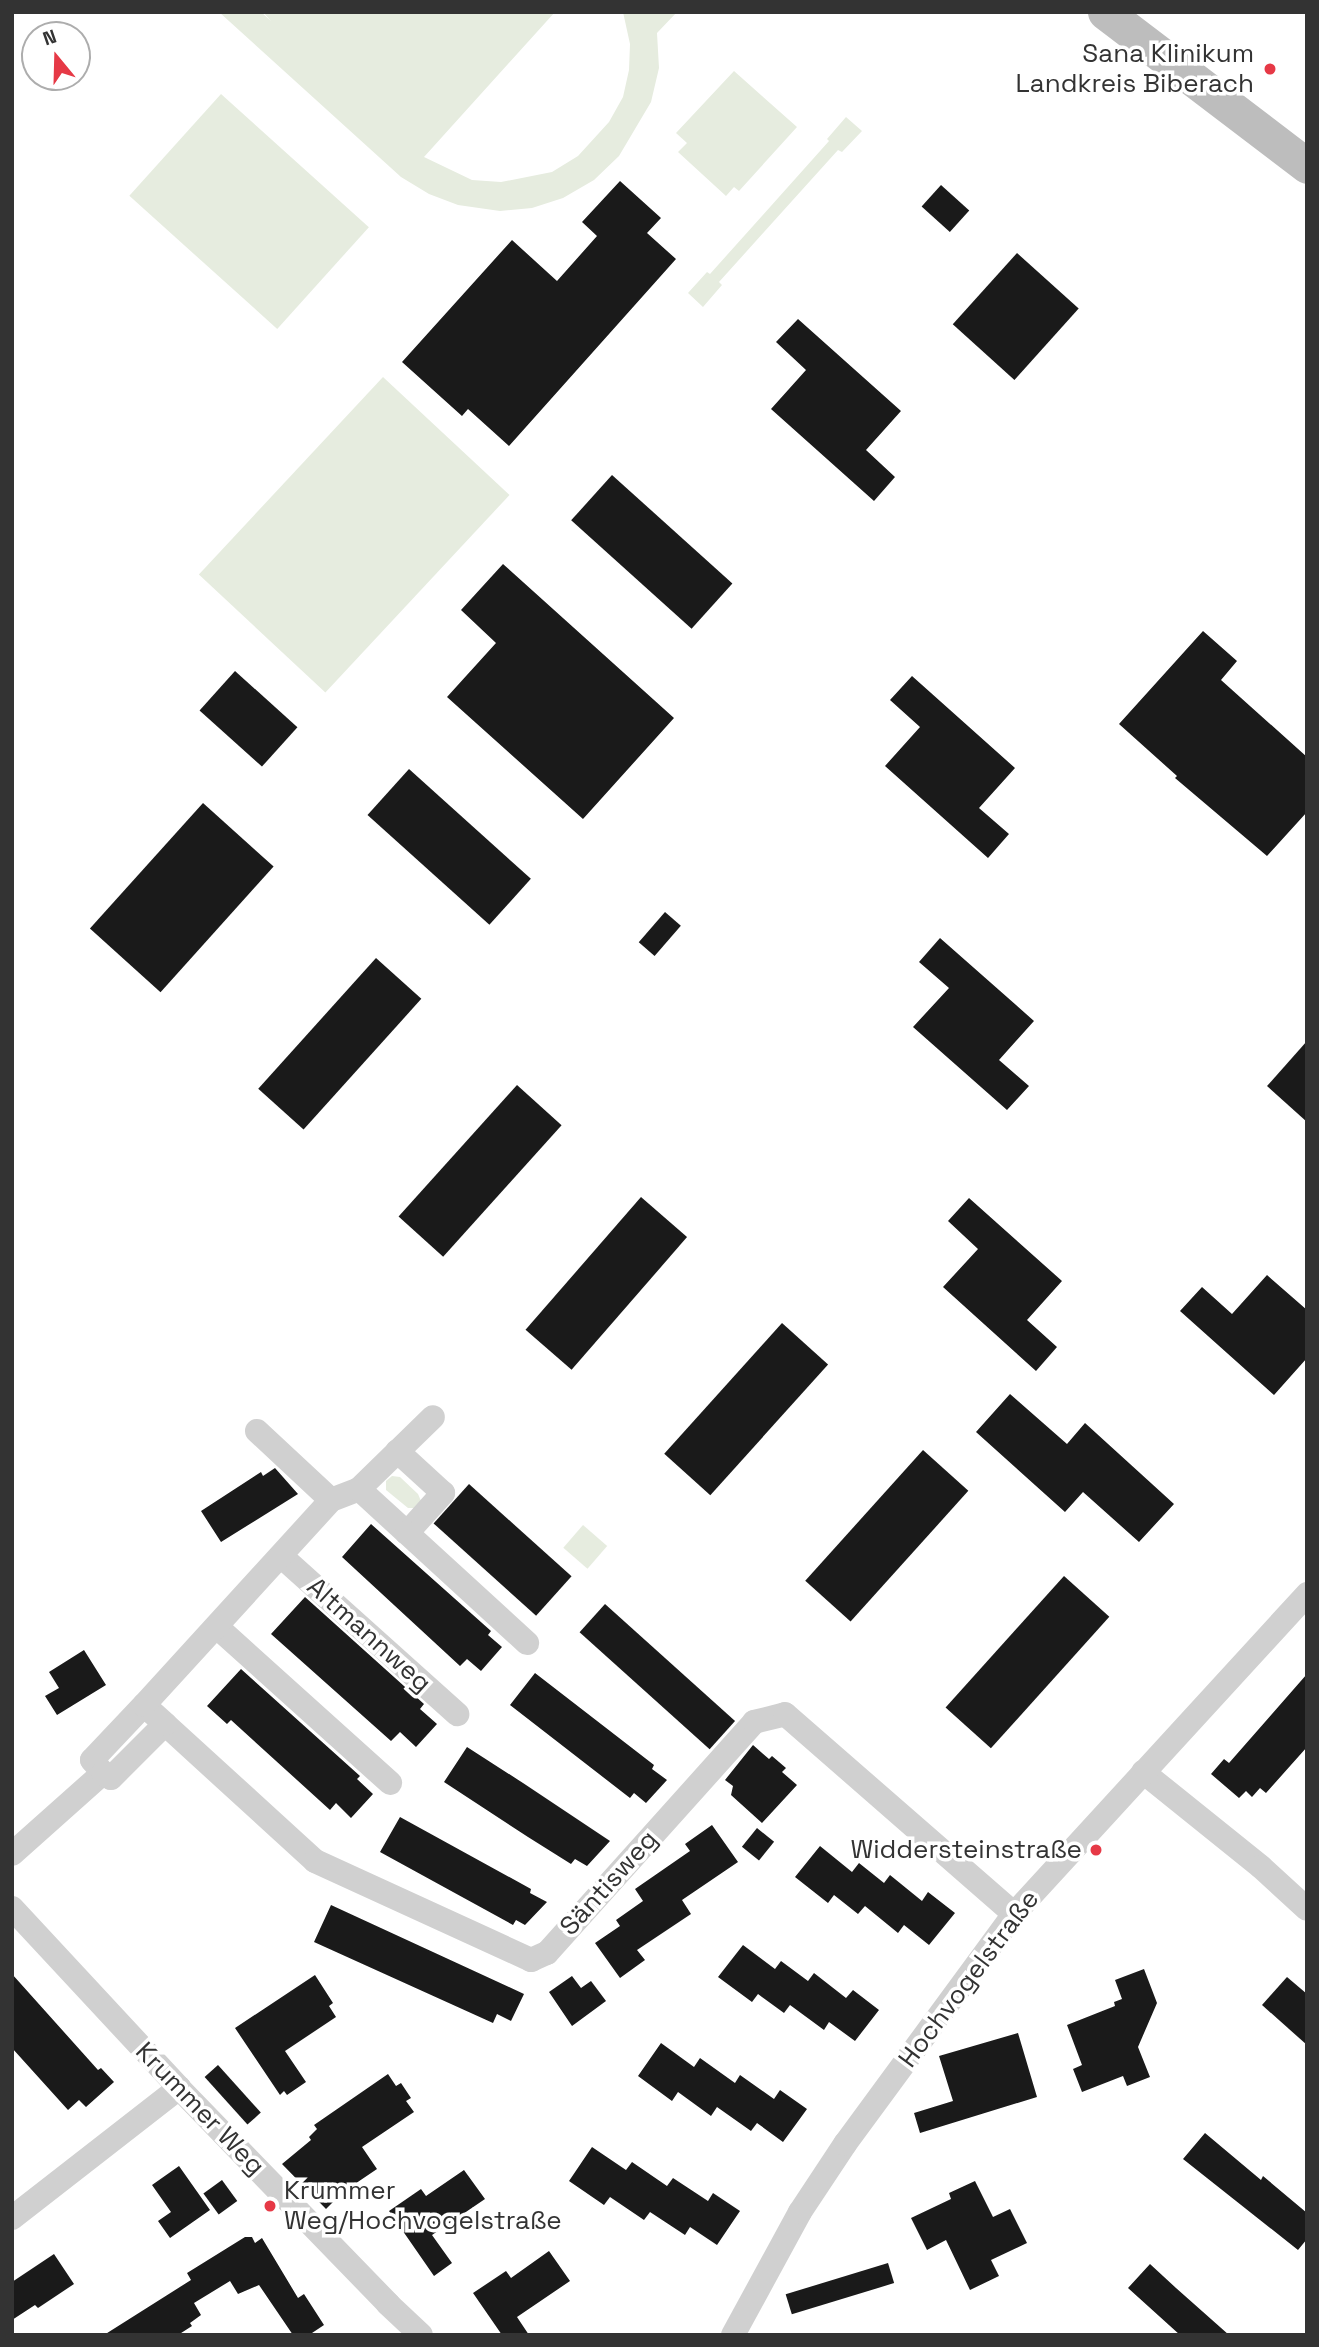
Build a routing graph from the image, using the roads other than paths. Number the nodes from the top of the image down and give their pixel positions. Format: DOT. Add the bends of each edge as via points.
graph roads {
  1 [pos="1105,12"];
  2 [pos="1307,166"];
  3 [pos="433,1417"];
  4 [pos="257,1431"];
  5 [pos="397,1451"];
  6 [pos="359,1489"];
  7 [pos="331,1500"];
  8 [pos="407,1533"];
  9 [pos="281,1556"];
  10 [pos="1307,1594"];
  11 [pos="217,1628"];
  12 [pos="527,1643"];
  13 [pos="144,1705"];
  14 [pos="457,1714"];
  15 [pos="165,1724"];
  16 [pos="1143,1772"];
  17 [pos="103,1773"];
  18 [pos="390,1783"];
  19 [pos="12,1854"];
  20 [pos="12,1909"];
  21 [pos="1307,1909"];
  22 [pos="1014,1914"];
  23 [pos="179,2088"];
  24 [pos="12,2218"];
  25 [pos="421,2335"];
  26 [pos="733,2335"];
  1 -- 2 [label="main road"];
  3 -- 5 [label="street"];
  4 -- 7 [label="street"];
  5 -- 6 [label="street"];
  5 -- 8 [label="street" via="443,1493"];
  6 -- 7 [label="street"];
  6 -- 8 [label="street"];
  7 -- 9 [label="street"];
  8 -- 12 [label="street"];
  9 -- 11 [label="street"];
  9 -- 14 [label="street, Altmannweg"];
  10 -- 16 [label="street, Hochvogelstraße"];
  11 -- 13 [label="street"];
  11 -- 18 [label="street"];
  13 -- 15 [label="street"];
  13 -- 17 [label="street" via="92,1760"];
  15 -- 17 [label="street" via="111,1778"];
  15 -- 22 [label="street, Säntisweg" via="314,1861 531,1960 547,1953 754,1722 785,1714"];
  16 -- 21 [label="street"];
  16 -- 22 [label="street, Hochvogelstraße"];
  17 -- 19 [label="street"];
  20 -- 23 [label="street, Krummer Weg"];
  22 -- 26 [label="street, Hochvogelstraße" via="838,2155 800,2212"];
  23 -- 24 [label="street"];
  23 -- 25 [label="street, Krummer Weg"];
}
